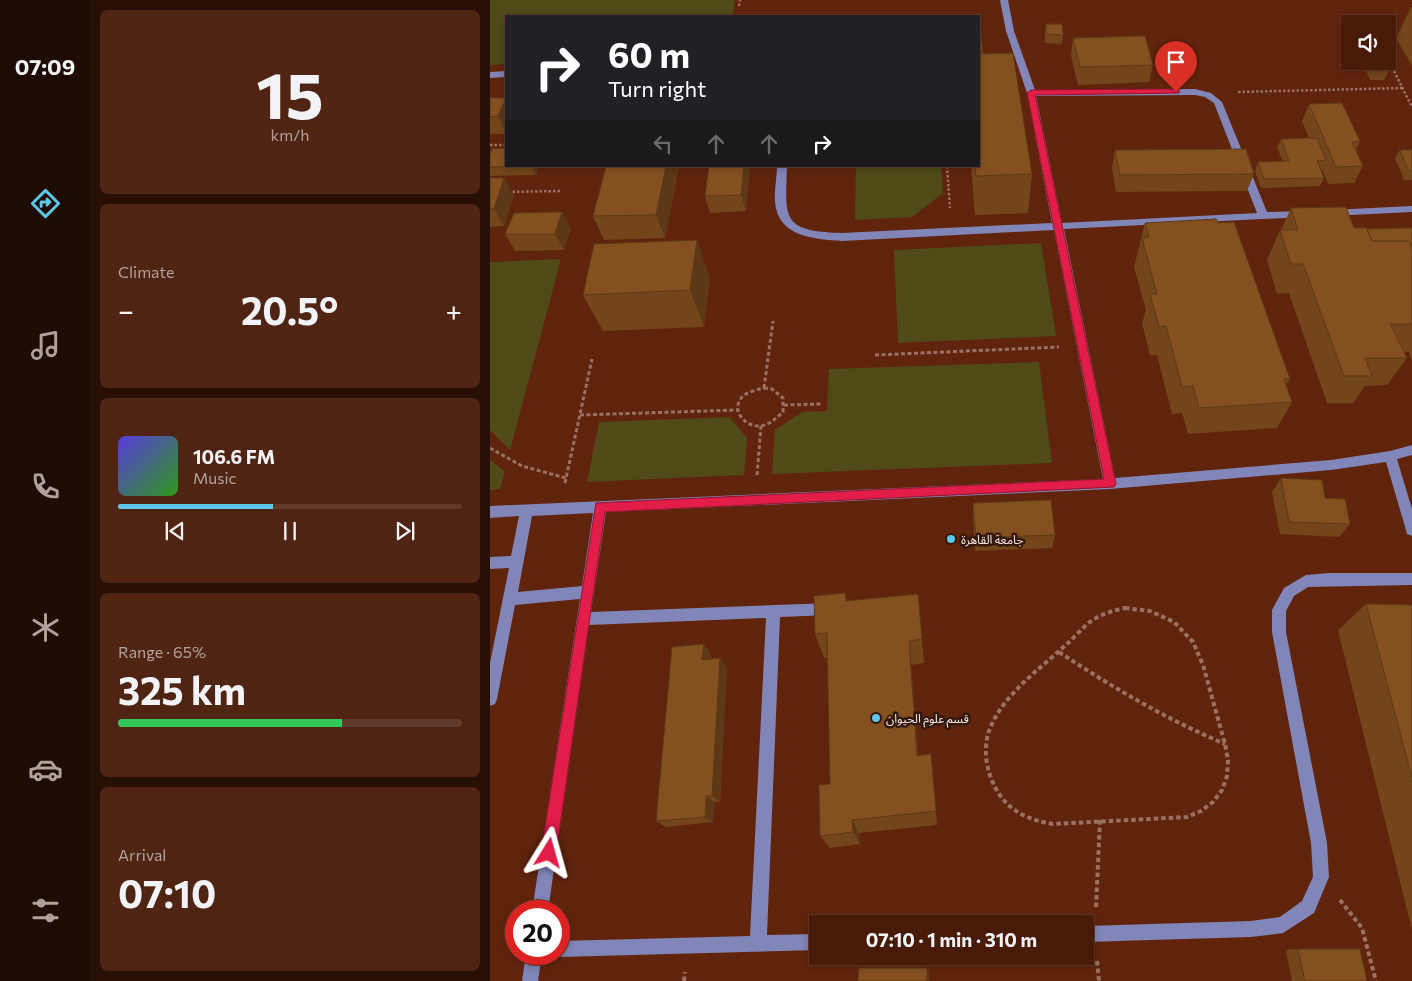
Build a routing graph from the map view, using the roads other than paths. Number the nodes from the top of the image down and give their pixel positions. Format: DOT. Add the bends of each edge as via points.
graph roads {
  1 [pos="1004,0"];
  2 [pos="505,74"];
  3 [pos="490,75"];
  4 [pos="1031,93"];
  5 [pos="782,167"];
  6 [pos="1412,209"];
  7 [pos="1263,216"];
  8 [pos="1057,226"];
  9 [pos="1412,450"];
  10 [pos="1390,456"];
  11 [pos="1110,484"];
  12 [pos="600,507"];
  13 [pos="526,510"];
  14 [pos="490,512"];
  15 [pos="1412,530"];
  16 [pos="516,562"];
  17 [pos="490,563"];
  18 [pos="1412,579"];
  19 [pos="586,592"];
  20 [pos="509,599"];
  21 [pos="840,609"];
  22 [pos="773,611"];
  23 [pos="583,619"];
  24 [pos="490,699"];
  25 [pos="542,900"];
  26 [pos="1094,934"];
  27 [pos="809,942"];
  28 [pos="758,943"];
  29 [pos="570,949"];
  30 [pos="532,965"];
  31 [pos="530,981"];
  1 -- 4 [label="lane" via="1013,57"];
  2 -- 3 [label="lane"];
  4 -- 7 [label="lane" via="1202,92 1218,102"];
  4 -- 8 [label="lane"];
  5 -- 8 [label="lane" via="783,214 795,228 817,236"];
  6 -- 7 [label="lane"];
  7 -- 8 [label="lane"];
  8 -- 11 [label="lane"];
  9 -- 10 [label="lane"];
  10 -- 11 [label="lane" via="1331,465"];
  10 -- 15 [label="lane"];
  11 -- 12 [label="lane"];
  12 -- 13 [label="lane"];
  12 -- 19 [label="lane"];
  13 -- 14 [label="lane"];
  13 -- 16 [label="lane"];
  16 -- 17 [label="lane"];
  16 -- 20 [label="lane"];
  18 -- 26 [label="lane" via="1306,581 1289,592 1279,610 1279,632 1319,843 1321,877 1308,907 1283,925"];
  19 -- 20 [label="lane"];
  19 -- 23 [label="lane"];
  20 -- 24 [label="lane"];
  21 -- 22 [label="lane"];
  22 -- 23 [label="lane"];
  22 -- 28 [label="lane"];
  23 -- 25 [label="lane"];
  27 -- 28 [label="lane"];
  28 -- 29 [label="lane"];
  30 -- 31 [label="lane"];
}
